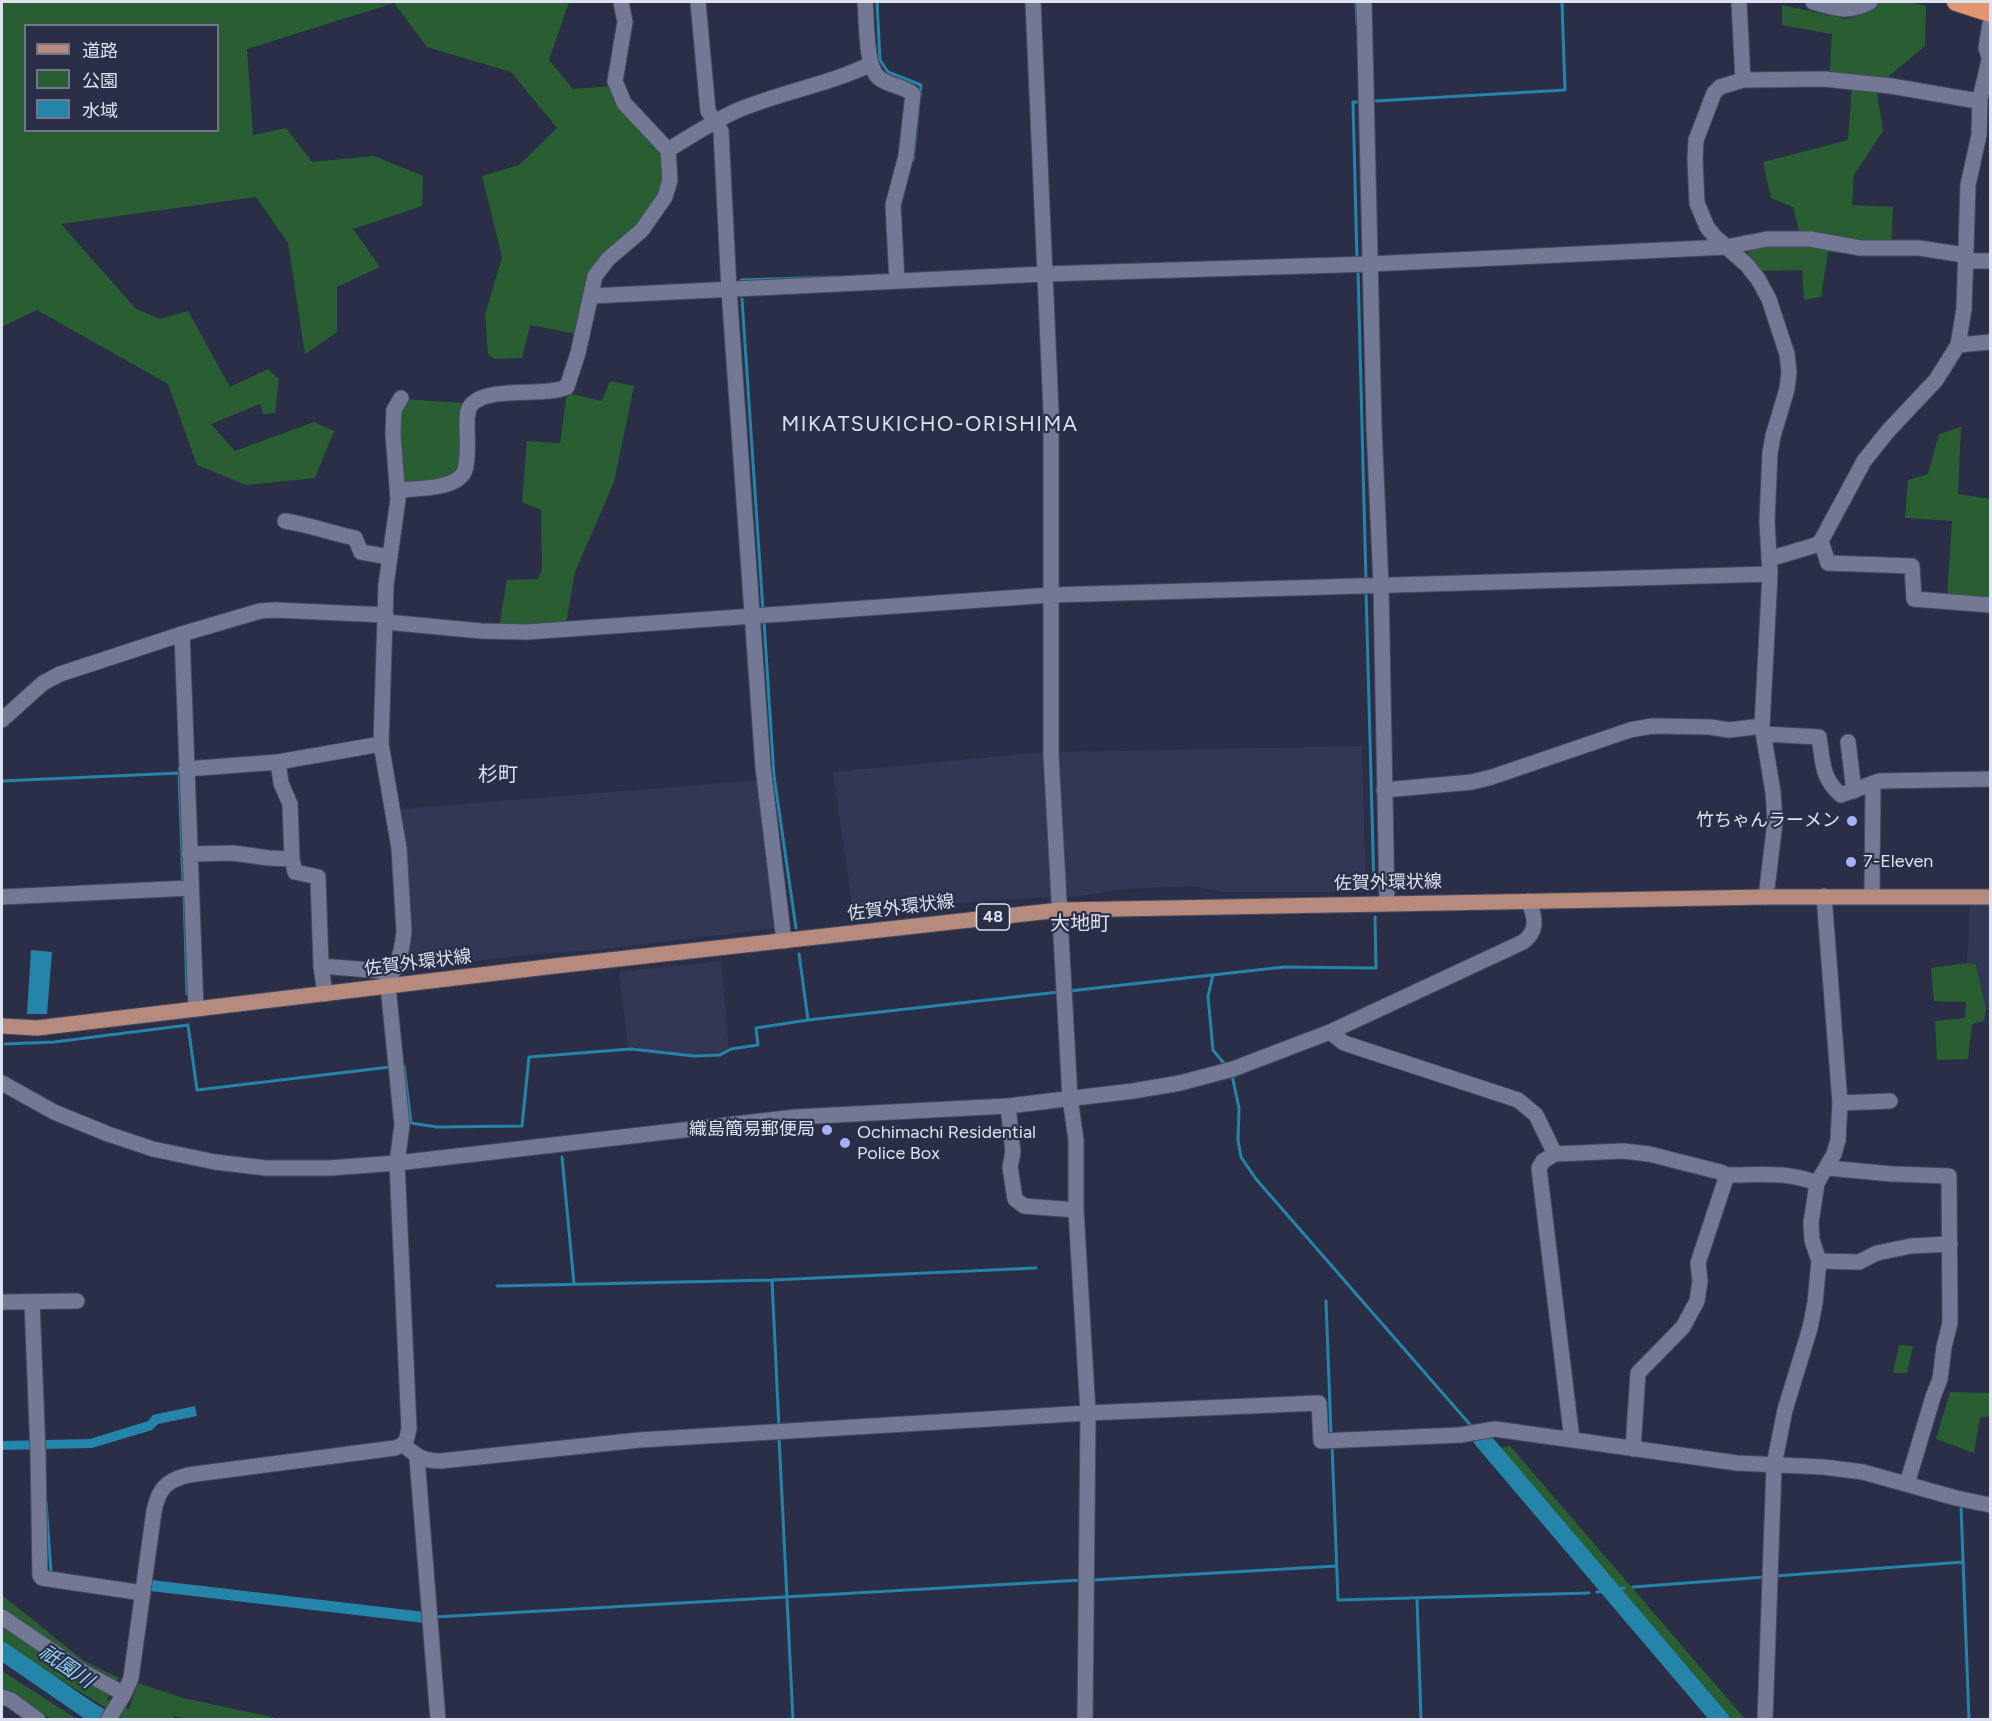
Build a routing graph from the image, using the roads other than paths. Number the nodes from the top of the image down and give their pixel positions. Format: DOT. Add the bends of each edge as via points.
graph roads {
  1 [pos="621,2"];
  2 [pos="698,2"];
  3 [pos="865,2"];
  4 [pos="1032,2"];
  5 [pos="1364,2"];
  6 [pos="1738,2"];
  7 [pos="1813,2"];
  8 [pos="1870,2"];
  9 [pos="1956,2"];
  10 [pos="1990,13"];
  11 [pos="1990,24"];
  12 [pos="1990,56"];
  13 [pos="871,64"];
  14 [pos="1743,80"];
  15 [pos="1980,99"];
  16 [pos="716,122"];
  17 [pos="669,150"];
  18 [pos="1726,247"];
  19 [pos="1966,258"];
  20 [pos="1990,261"];
  21 [pos="1371,264"];
  22 [pos="1044,274"];
  23 [pos="897,281"];
  24 [pos="729,290"];
  25 [pos="591,296"];
  26 [pos="1990,342"];
  27 [pos="1958,345"];
  28 [pos="401,398"];
  29 [pos="399,490"];
  30 [pos="285,521"];
  31 [pos="1821,541"];
  32 [pos="390,557"];
  33 [pos="1770,567"];
  34 [pos="1381,585"];
  35 [pos="1051,595"];
  36 [pos="1990,605"];
  37 [pos="753,617"];
  38 [pos="386,619"];
  39 [pos="182,634"];
  40 [pos="2,720"];
  41 [pos="1763,730"];
  42 [pos="1848,742"];
  43 [pos="381,744"];
  44 [pos="278,762"];
  45 [pos="186,769"];
  46 [pos="1990,779"];
  47 [pos="1873,783"];
  48 [pos="1384,790"];
  49 [pos="1854,791"];
  50 [pos="189,854"];
  51 [pos="292,859"];
  52 [pos="190,888"];
  53 [pos="1824,896"];
  54 [pos="1872,896"];
  55 [pos="2,897"];
  56 [pos="1766,897"];
  57 [pos="1990,897"];
  58 [pos="1528,901"];
  59 [pos="1388,903"];
  60 [pos="1059,910"];
  61 [pos="784,941"];
  62 [pos="321,966"];
  63 [pos="389,982"];
  64 [pos="325,994"];
  65 [pos="196,1009"];
  66 [pos="2,1026"];
  67 [pos="1330,1032"];
  68 [pos="2,1083"];
  69 [pos="1070,1098"];
  70 [pos="1890,1101"];
  71 [pos="1840,1103"];
  72 [pos="1008,1106"];
  73 [pos="1555,1154"];
  74 [pos="397,1163"];
  75 [pos="1828,1168"];
  76 [pos="1727,1175"];
  77 [pos="1817,1183"];
  78 [pos="1076,1210"];
  79 [pos="1950,1244"];
  80 [pos="1819,1261"];
  81 [pos="76,1301"];
  82 [pos="2,1302"];
  83 [pos="32,1302"];
  84 [pos="1088,1413"];
  85 [pos="1572,1440"];
  86 [pos="404,1445"];
  87 [pos="1633,1449"];
  88 [pos="417,1458"];
  89 [pos="1774,1466"];
  90 [pos="1907,1484"];
  91 [pos="1990,1505"];
  92 [pos="144,1593"];
  93 [pos="2,1617"];
  94 [pos="124,1694"];
  95 [pos="2,1697"];
  96 [pos="38,1719"];
  97 [pos="108,1719"];
  98 [pos="438,1719"];
  99 [pos="1085,1719"];
  100 [pos="1765,1719"];
  1 -- 17 [label="street" via="625,22 615,81 618,92 631,112"];
  2 -- 16 [label="street" via="708,111"];
  3 -- 13 [label="street"];
  4 -- 22 [label="street"];
  5 -- 21 [label="street"];
  6 -- 14 [label="street"];
  7 -- 8 [label="street" via="1840,9 1858,8"];
  9 -- 10 [label="highway"];
  11 -- 12 [label="street" via="1986,48"];
  12 -- 15 [label="street"];
  13 -- 16 [label="street"];
  13 -- 23 [label="street" via="879,78 913,94 906,156 893,205"];
  14 -- 15 [label="street" via="1824,79"];
  14 -- 18 [label="street" via="1720,87 1714,93 1696,140 1697,203 1707,227"];
  15 -- 19 [label="street" via="1979,135 1968,185"];
  16 -- 17 [label="street"];
  16 -- 24 [label="street" via="721,131"];
  17 -- 25 [label="street" via="670,180 665,197 642,230 608,259 596,276"];
  18 -- 19 [label="street" via="1767,239 1810,239 1860,248 1919,248"];
  18 -- 21 [label="street"];
  18 -- 33 [label="street" via="1758,279 1769,299 1787,354 1787,389 1770,453"];
  19 -- 20 [label="street"];
  19 -- 27 [label="street"];
  21 -- 22 [label="street"];
  21 -- 34 [label="street"];
  22 -- 23 [label="street"];
  22 -- 35 [label="street" via="1051,411"];
  23 -- 24 [label="street"];
  24 -- 25 [label="street"];
  24 -- 37 [label="street"];
  25 -- 29 [label="street" via="567,387 480,398 470,404 466,463 458,481"];
  26 -- 27 [label="street"];
  27 -- 31 [label="street" via="1936,380 1864,461"];
  28 -- 29 [label="street" via="394,410 393,434"];
  29 -- 32 [label="street"];
  30 -- 32 [label="street" via="355,538 361,552"];
  31 -- 33 [label="street"];
  31 -- 36 [label="street" via="1828,563 1912,566 1914,599"];
  32 -- 38 [label="street"];
  33 -- 34 [label="street"];
  33 -- 41 [label="street"];
  34 -- 35 [label="street"];
  34 -- 48 [label="street"];
  35 -- 37 [label="street"];
  35 -- 60 [label="street" via="1051,755"];
  37 -- 38 [label="street" via="527,632 482,631"];
  37 -- 61 [label="street" via="763,767"];
  38 -- 39 [label="street" via="260,611"];
  38 -- 43 [label="street"];
  39 -- 40 [label="street" via="60,674 43,683"];
  39 -- 45 [label="street"];
  41 -- 48 [label="street" via="1652,726 1472,782"];
  41 -- 49 [label="street" via="1819,736 1830,786 1841,795"];
  41 -- 56 [label="street" via="1775,822"];
  42 -- 49 [label="street"];
  43 -- 44 [label="street"];
  43 -- 63 [label="street" via="399,848 404,931"];
  44 -- 45 [label="street"];
  44 -- 51 [label="street" via="290,804"];
  45 -- 50 [label="street"];
  46 -- 47 [label="street"];
  47 -- 49 [label="street"];
  47 -- 54 [label="street"];
  48 -- 59 [label="street"];
  50 -- 51 [label="street" via="233,853"];
  50 -- 52 [label="street"];
  51 -- 62 [label="street" via="295,872 318,877"];
  52 -- 55 [label="street"];
  52 -- 65 [label="street"];
  53 -- 54 [label="main road, 佐賀外環状線 / 48"];
  53 -- 56 [label="main road, 佐賀外環状線 / 48"];
  53 -- 71 [label="street"];
  54 -- 57 [label="main road, 佐賀外環状線 / 48"];
  56 -- 58 [label="main road, 佐賀外環状線 / 48"];
  58 -- 59 [label="main road, 佐賀外環状線 / 48"];
  58 -- 67 [label="street" via="1534,912 1535,928 1523,942"];
  59 -- 60 [label="main road, 佐賀外環状線 / 48"];
  60 -- 61 [label="main road, 佐賀外環状線 / 48"];
  60 -- 69 [label="street"];
  61 -- 63 [label="main road, 佐賀外環状線 / 48"];
  62 -- 63 [label="street" via="381,971"];
  62 -- 64 [label="street"];
  63 -- 64 [label="main road, 佐賀外環状線 / 48"];
  63 -- 74 [label="street" via="402,1125"];
  64 -- 65 [label="main road, 佐賀外環状線 / 48"];
  65 -- 66 [label="main road, 佐賀外環状線 / 48" via="37,1028"];
  67 -- 69 [label="street" via="1229,1071 1180,1083"];
  67 -- 73 [label="street" via="1344,1043 1518,1100 1536,1115"];
  68 -- 74 [label="street" via="54,1112 108,1134 153,1149 215,1162 266,1168"];
  69 -- 72 [label="street"];
  69 -- 78 [label="street" via="1076,1140"];
  70 -- 71 [label="street"];
  71 -- 75 [label="street" via="1839,1140"];
  72 -- 74 [label="street" via="796,1117"];
  72 -- 78 [label="street" via="1015,1199 1024,1206"];
  73 -- 76 [label="street" via="1649,1154"];
  73 -- 85 [label="street" via="1539,1168"];
  74 -- 86 [label="street" via="410,1428"];
  75 -- 77 [label="street"];
  75 -- 79 [label="street" via="1949,1176"];
  76 -- 77 [label="street" via="1785,1174"];
  76 -- 87 [label="street" via="1698,1263 1697,1301 1683,1327 1638,1373"];
  77 -- 80 [label="street" via="1811,1223"];
  78 -- 84 [label="street"];
  79 -- 80 [label="street" via="1911,1246 1876,1253 1859,1262"];
  79 -- 90 [label="street" via="1950,1323 1940,1379"];
  80 -- 89 [label="street" via="1810,1328 1785,1410"];
  81 -- 83 [label="street"];
  82 -- 83 [label="street"];
  83 -- 92 [label="street" via="40,1575"];
  84 -- 85 [label="street" via="1319,1403 1321,1441 1460,1435 1495,1429"];
  84 -- 88 [label="street" via="639,1440 441,1461"];
  84 -- 99 [label="street"];
  85 -- 87 [label="street"];
  86 -- 88 [label="street"];
  86 -- 92 [label="street" via="173,1479 157,1497"];
  87 -- 89 [label="street"];
  88 -- 98 [label="street"];
  89 -- 90 [label="street" via="1863,1472"];
  89 -- 100 [label="street"];
  90 -- 91 [label="street"];
  92 -- 94 [label="street" via="134,1663"];
  93 -- 94 [label="street" via="80,1670"];
  94 -- 97 [label="street"];
  95 -- 96 [label="street"];
}
